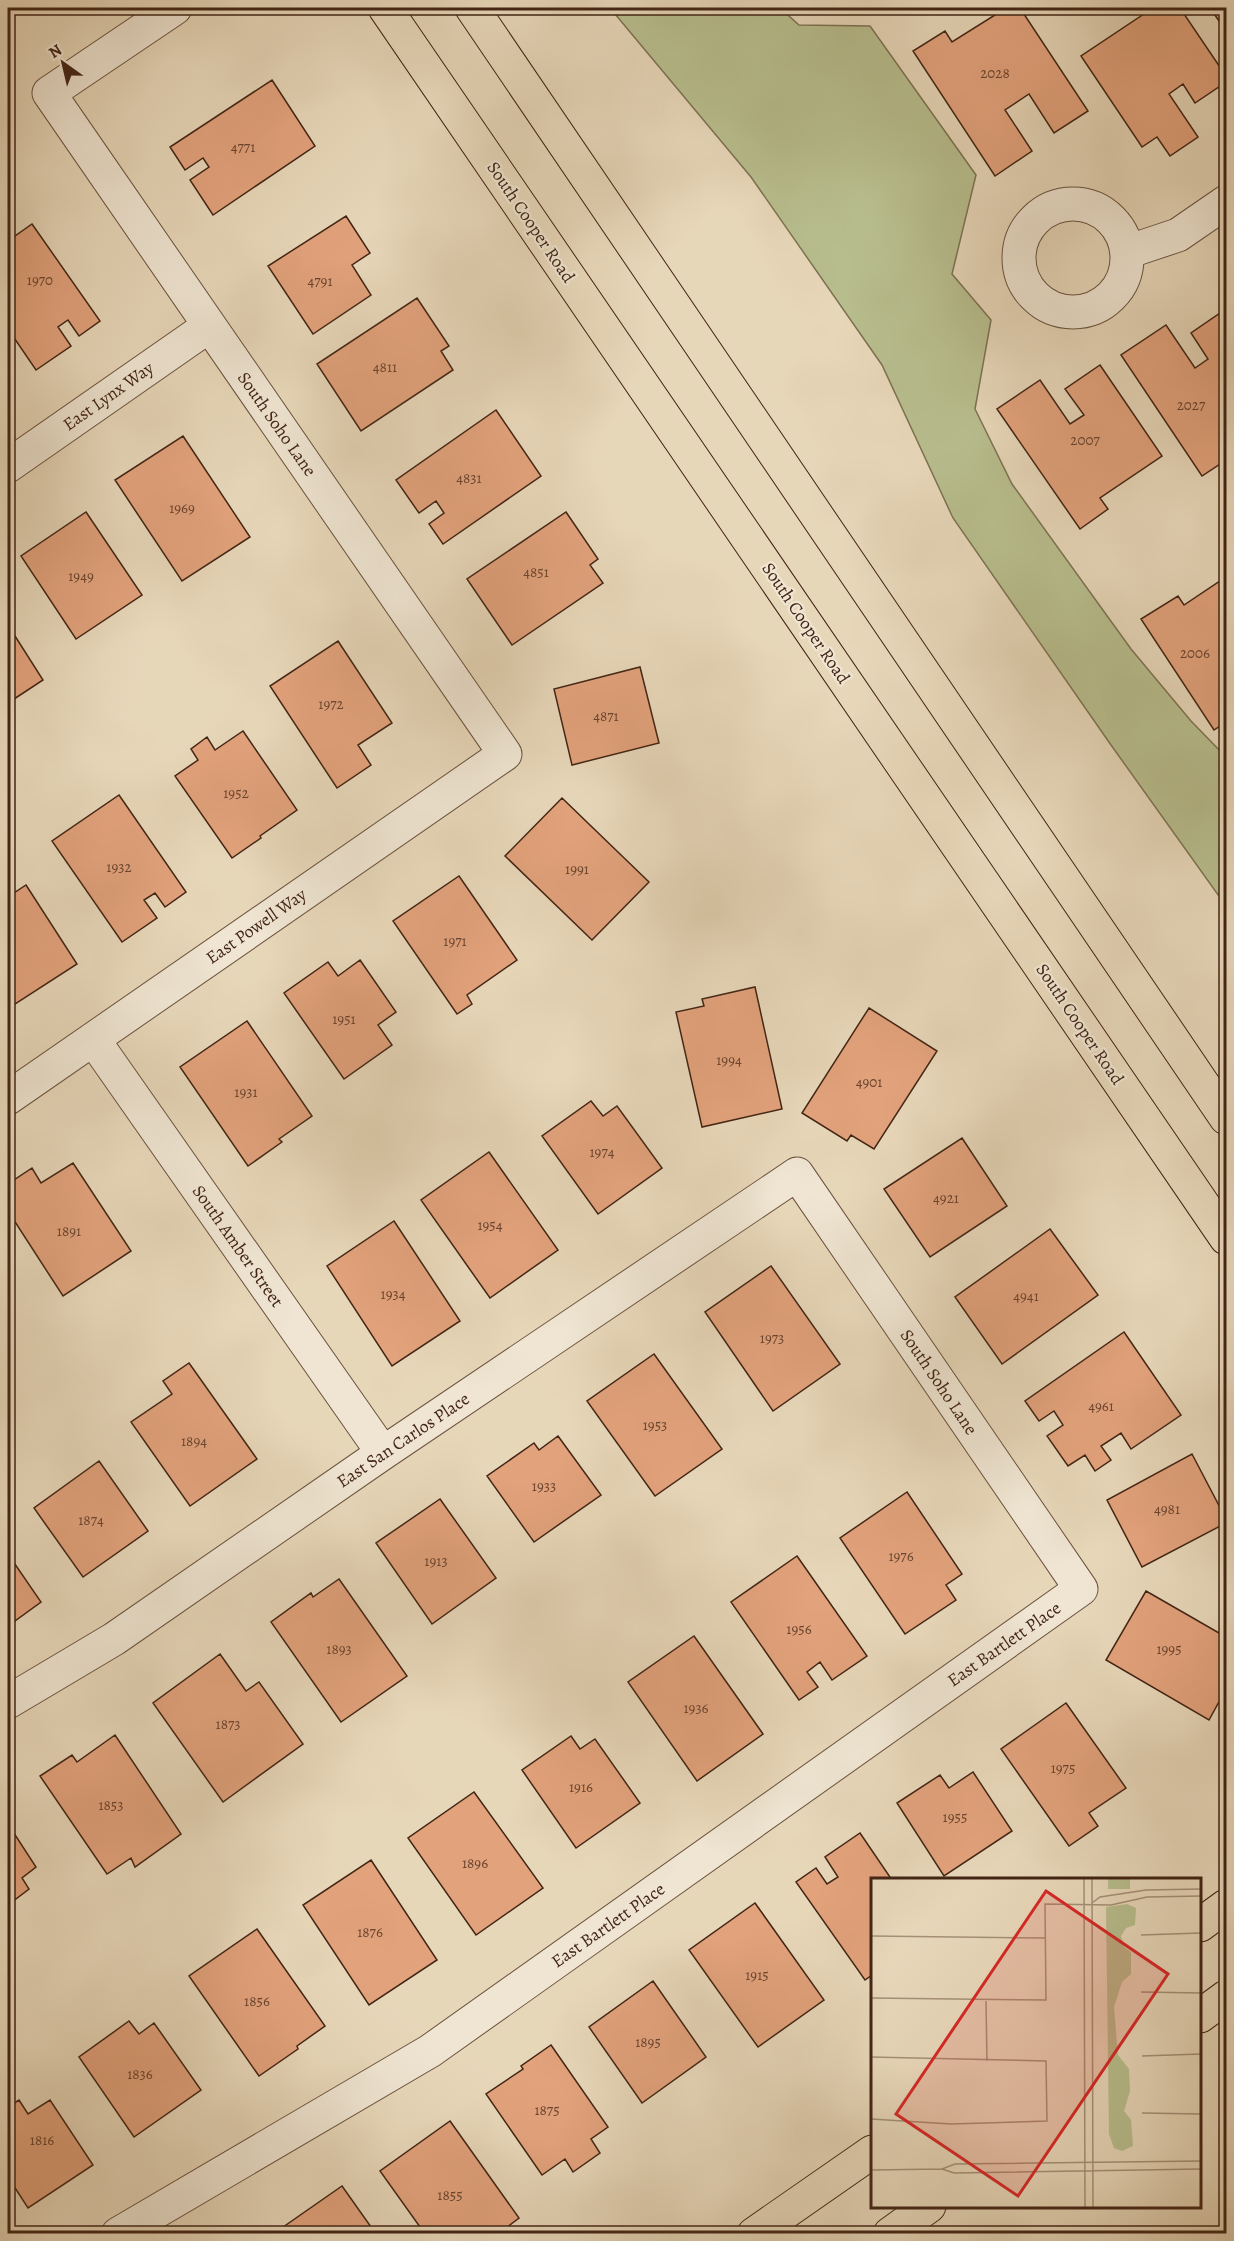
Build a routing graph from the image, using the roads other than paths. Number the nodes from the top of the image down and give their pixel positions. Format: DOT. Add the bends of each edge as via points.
graph roads {
  1 [pos="175,8"];
  2 [pos="384,8"];
  3 [pos="472,8"];
  4 [pos="1227,202"];
  5 [pos="1127,252"];
  6 [pos="209,326"];
  7 [pos="8,466"];
  8 [pos="505,754"];
  9 [pos="93,1039"];
  10 [pos="8,1098"];
  11 [pos="1227,1118"];
  12 [pos="797,1174"];
  13 [pos="1227,1238"];
  14 [pos="382,1453"];
  15 [pos="1081,1589"];
  16 [pos="8,1702"];
  17 [pos="1227,1906"];
  18 [pos="1201,1924"];
  19 [pos="1227,1997"];
  20 [pos="1201,2015"];
  21 [pos="871,2153"];
  22 [pos="925,2208"];
  23 [pos="118,2234"];
  24 [pos="754,2234"];
  25 [pos="891,2234"];
  1 -- 6 [label="street, South Soho Lane" via="49,93"];
  2 -- 13 [label="main road, South Cooper Road"];
  3 -- 11 [label="main road"];
  4 -- 5 [label="street" via="1178,236"];
  6 -- 7 [label="street, East Lynx Way"];
  6 -- 8 [label="street, South Soho Lane"];
  8 -- 9 [label="street, East Powell Way"];
  9 -- 10 [label="street, East Powell Way"];
  9 -- 14 [label="street, South Amber Street"];
  12 -- 14 [label="street, East San Carlos Place"];
  12 -- 15 [label="street, South Soho Lane"];
  14 -- 16 [label="street, East San Carlos Place" via="114,1639"];
  15 -- 23 [label="street, East Bartlett Place" via="430,2051"];
  17 -- 18 [label="main road"];
  19 -- 20 [label="main road"];
  21 -- 24 [label="main road"];
  22 -- 25 [label="main road"];
}
